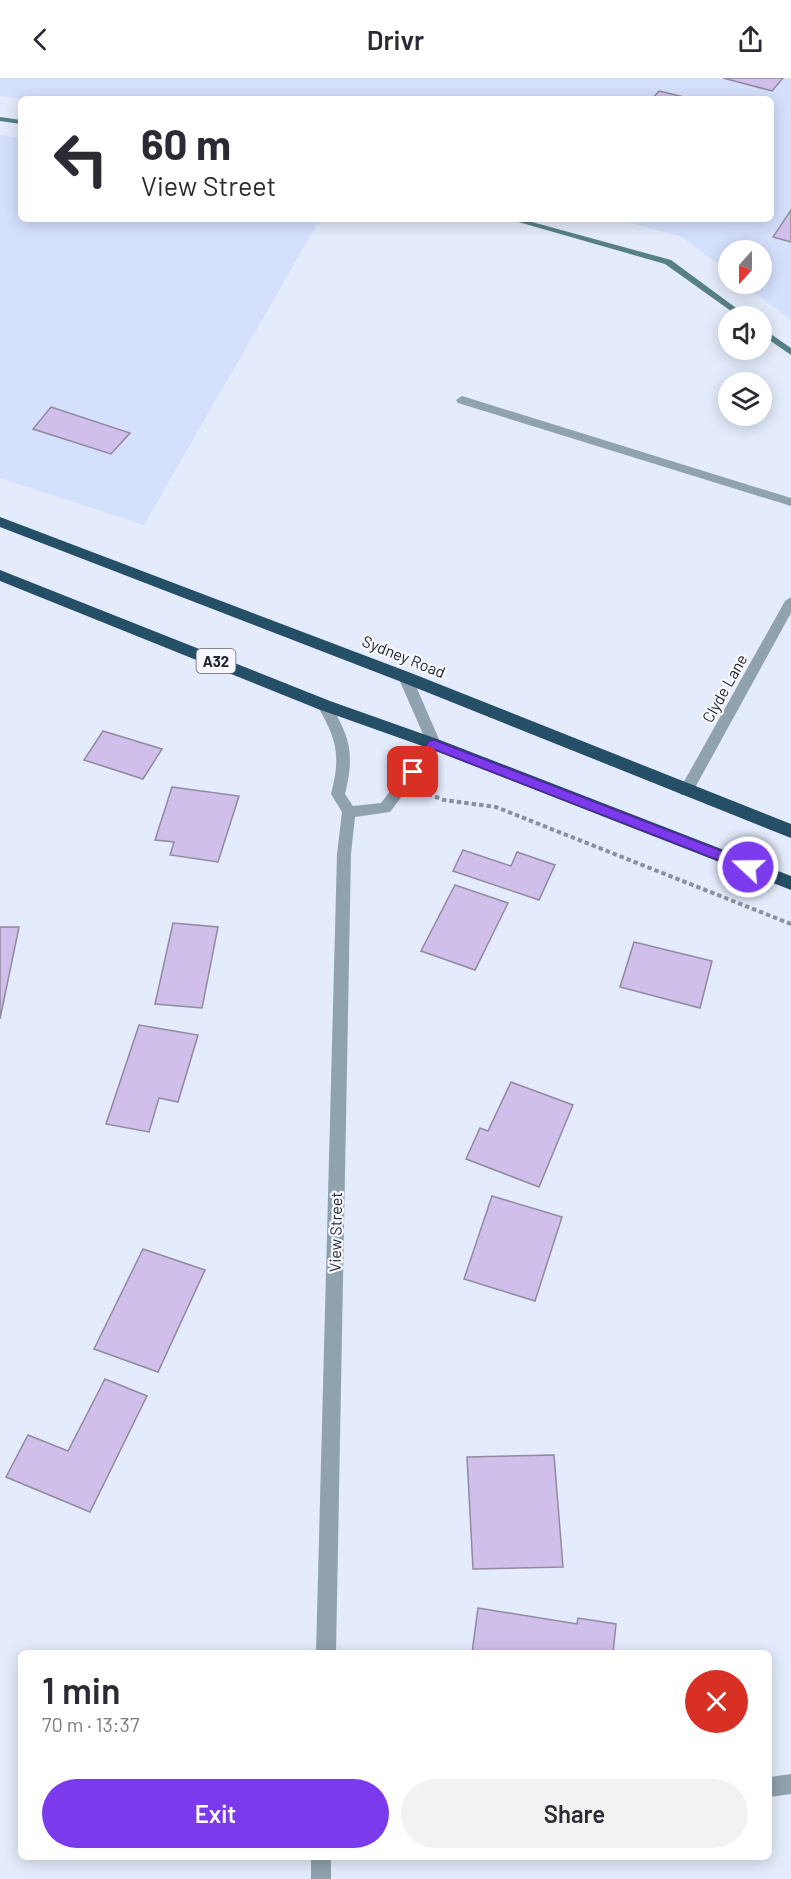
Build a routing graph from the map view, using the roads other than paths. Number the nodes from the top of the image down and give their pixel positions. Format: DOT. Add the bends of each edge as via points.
graph roads {
  1 [pos="462,400"];
  2 [pos="791,502"];
  3 [pos="0,522"];
  4 [pos="0,575"];
  5 [pos="791,601"];
  6 [pos="405,677"];
  7 [pos="324,705"];
  8 [pos="434,744"];
  9 [pos="686,791"];
  10 [pos="349,812"];
  11 [pos="791,831"];
  12 [pos="791,883"];
  13 [pos="326,1650"];
  14 [pos="791,1784"];
  15 [pos="772,1787"];
  16 [pos="321,1860"];
  17 [pos="321,1879"];
  1 -- 2 [label="street"];
  3 -- 6 [label="highway, Sydney Road"];
  4 -- 7 [label="highway, A32"];
  5 -- 9 [label="street, Clyde Lane"];
  6 -- 8 [label="street"];
  6 -- 9 [label="highway, Sydney Road"];
  7 -- 8 [label="highway, A32"];
  7 -- 10 [label="street, View Street" via="344,744 345,769 338,794"];
  8 -- 10 [label="street" via="385,808"];
  8 -- 12 [label="highway, A32"];
  9 -- 11 [label="highway, Sydney Road"];
  10 -- 13 [label="street, View Street" via="344,855"];
  14 -- 15 [label="street"];
  16 -- 17 [label="street"];
}
